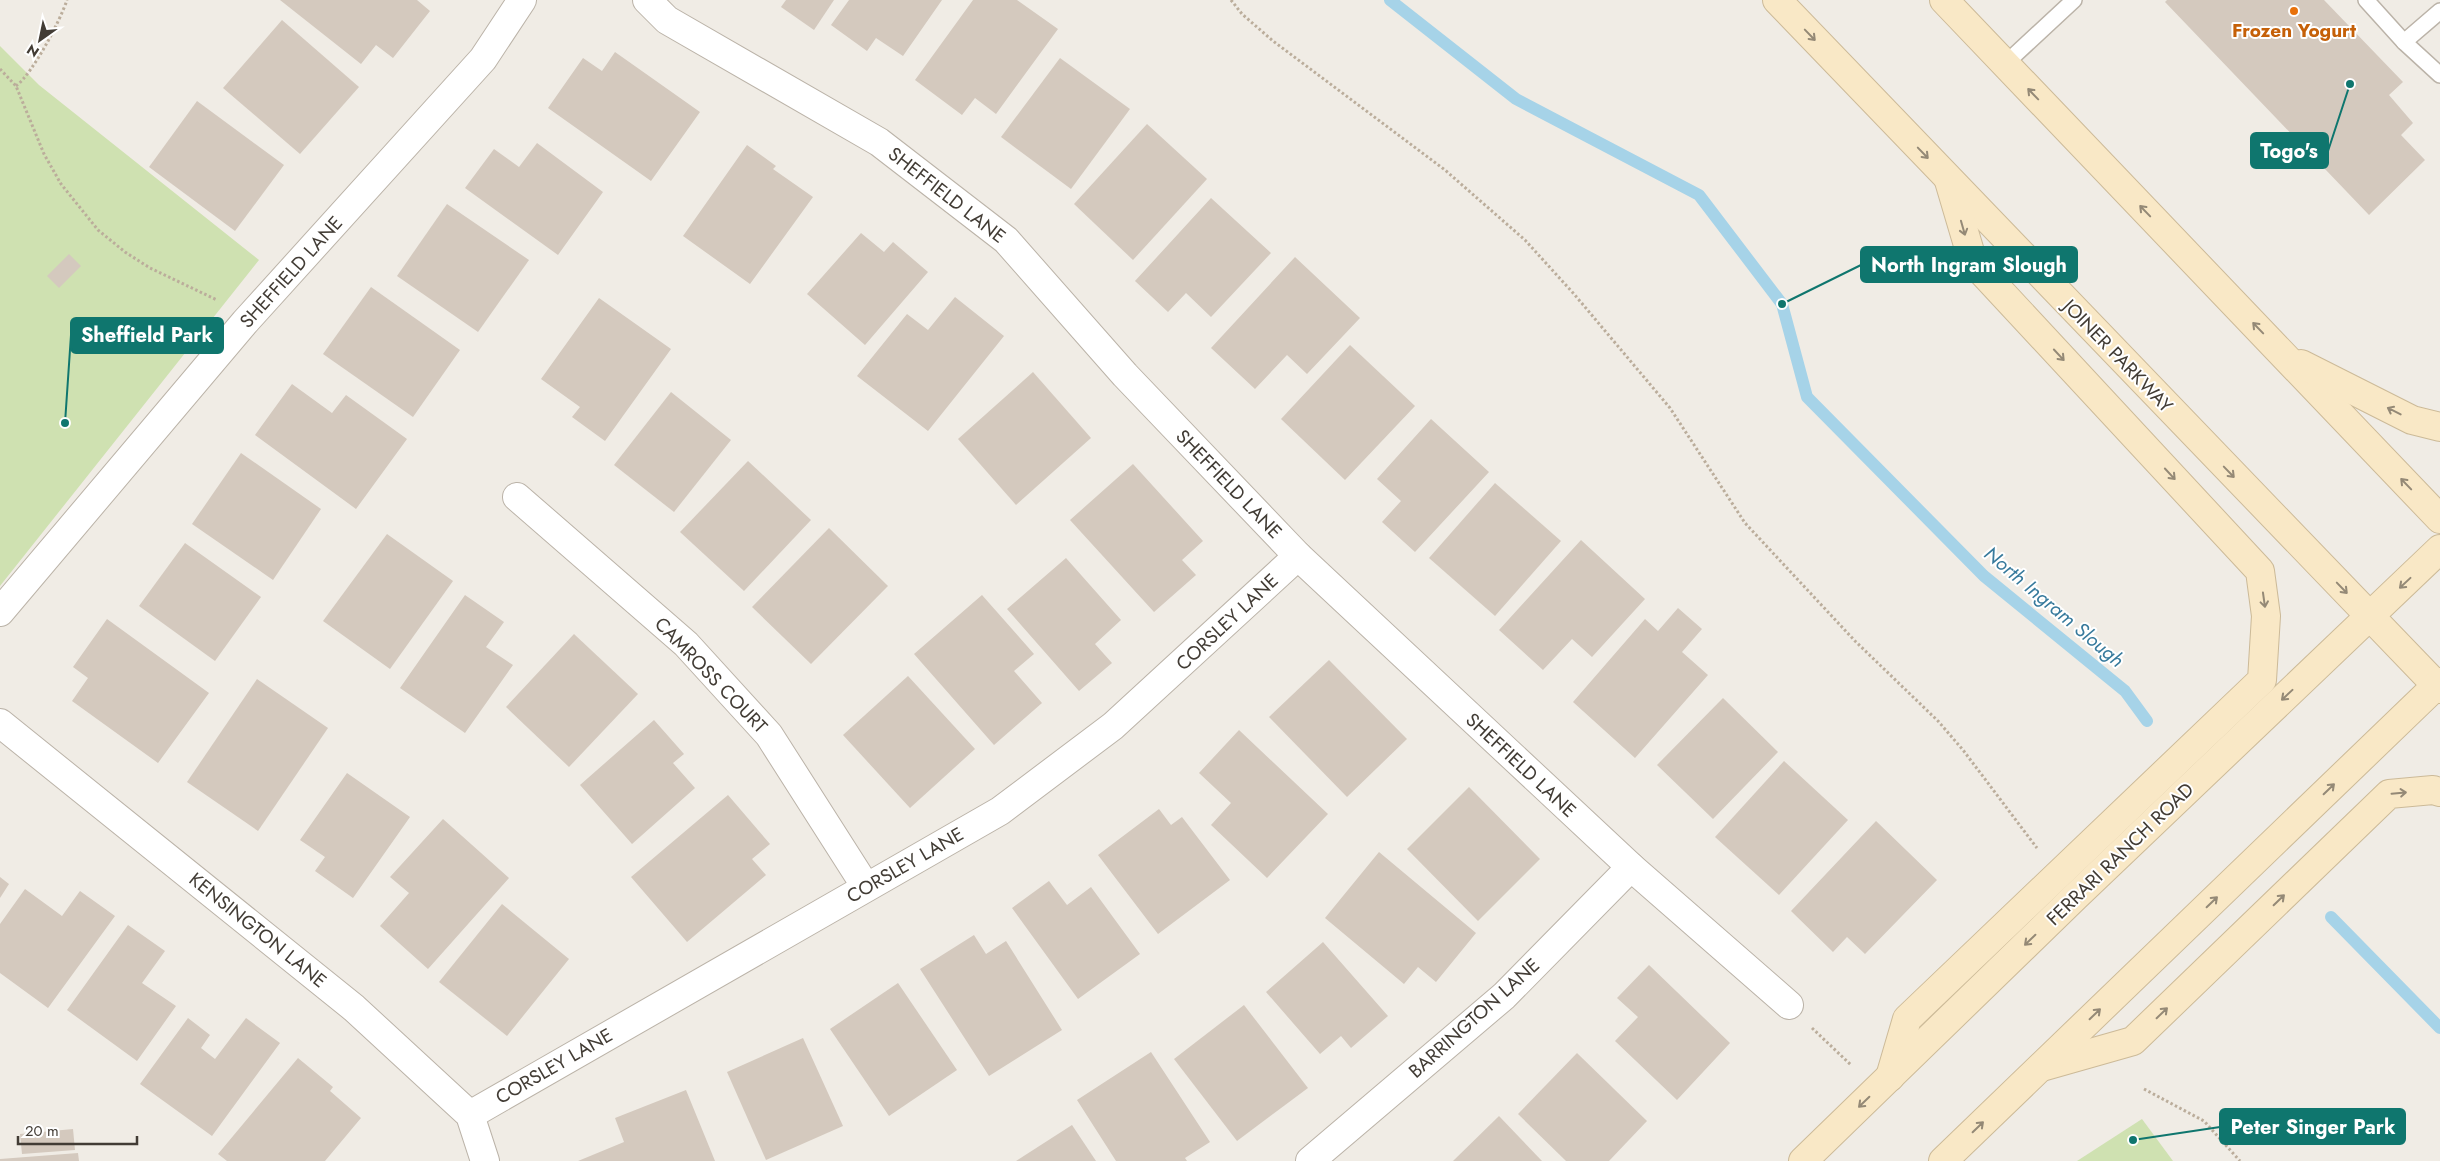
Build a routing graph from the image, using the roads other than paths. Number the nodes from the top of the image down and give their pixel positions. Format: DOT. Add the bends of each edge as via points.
graph roads {
  1 [pos="522,0"];
  2 [pos="647,0"];
  3 [pos="1776,0"];
  4 [pos="1944,0"];
  5 [pos="2074,0"];
  6 [pos="2366,0"];
  7 [pos="2440,11"];
  8 [pos="2404,42"];
  9 [pos="2005,64"];
  10 [pos="2440,75"];
  11 [pos="1950,181"];
  12 [pos="2283,355"];
  13 [pos="2440,427"];
  14 [pos="517,497"];
  15 [pos="2440,519"];
  16 [pos="2440,549"];
  17 [pos="1298,556"];
  18 [pos="0,612"];
  19 [pos="2369,616"];
  20 [pos="2439,685"];
  21 [pos="0,723"];
  22 [pos="2440,792"];
  23 [pos="1631,867"];
  24 [pos="866,887"];
  25 [pos="1789,1005"];
  26 [pos="2041,1067"];
  27 [pos="1883,1083"];
  28 [pos="470,1115"];
  29 [pos="485,1161"];
  30 [pos="1310,1161"];
  31 [pos="1802,1161"];
  32 [pos="1943,1161"];
  1 -- 18 [label="street, SHEFFIELD LANE" via="484,59 245,322"];
  2 -- 17 [label="street, SHEFFIELD LANE" via="667,20 879,142 1006,240 1125,375"];
  3 -- 11 [label="main road, JOINER PARKWAY, one-way"];
  4 -- 9 [label="main road"];
  5 -- 9 [label="lane"];
  6 -- 8 [label="lane"];
  7 -- 8 [label="lane"];
  8 -- 10 [label="lane"];
  12 -- 9 [label="main road, one-way"];
  11 -- 19 [label="main road, JOINER PARKWAY, one-way"];
  11 -- 27 [label="main road, one-way" via="1972,262 2260,571 2266,616 2262,680 1907,1019"];
  13 -- 12 [label="main road, one-way" via="2412,420"];
  15 -- 12 [label="main road, one-way"];
  14 -- 24 [label="street, CAMROSS COURT" via="686,644 769,735"];
  16 -- 19 [label="main road, FERRARI RANCH ROAD, one-way"];
  17 -- 23 [label="street, SHEFFIELD LANE"];
  17 -- 24 [label="street, CORSLEY LANE" via="1114,726 1000,811"];
  19 -- 20 [label="main road, JOINER PARKWAY"];
  19 -- 27 [label="main road, FERRARI RANCH ROAD, one-way"];
  26 -- 20 [label="main road, one-way"];
  21 -- 28 [label="street, KENSINGTON LANE" via="354,1008"];
  26 -- 22 [label="main road, one-way" via="2133,1041 2389,794"];
  23 -- 25 [label="street, SHEFFIELD LANE"];
  23 -- 30 [label="street, BARRINGTON LANE" via="1504,996"];
  24 -- 28 [label="street, CORSLEY LANE"];
  32 -- 26 [label="main road, one-way"];
  27 -- 31 [label="main road, FERRARI RANCH ROAD, one-way"];
  28 -- 29 [label="street, KENSINGTON LANE"];
}
